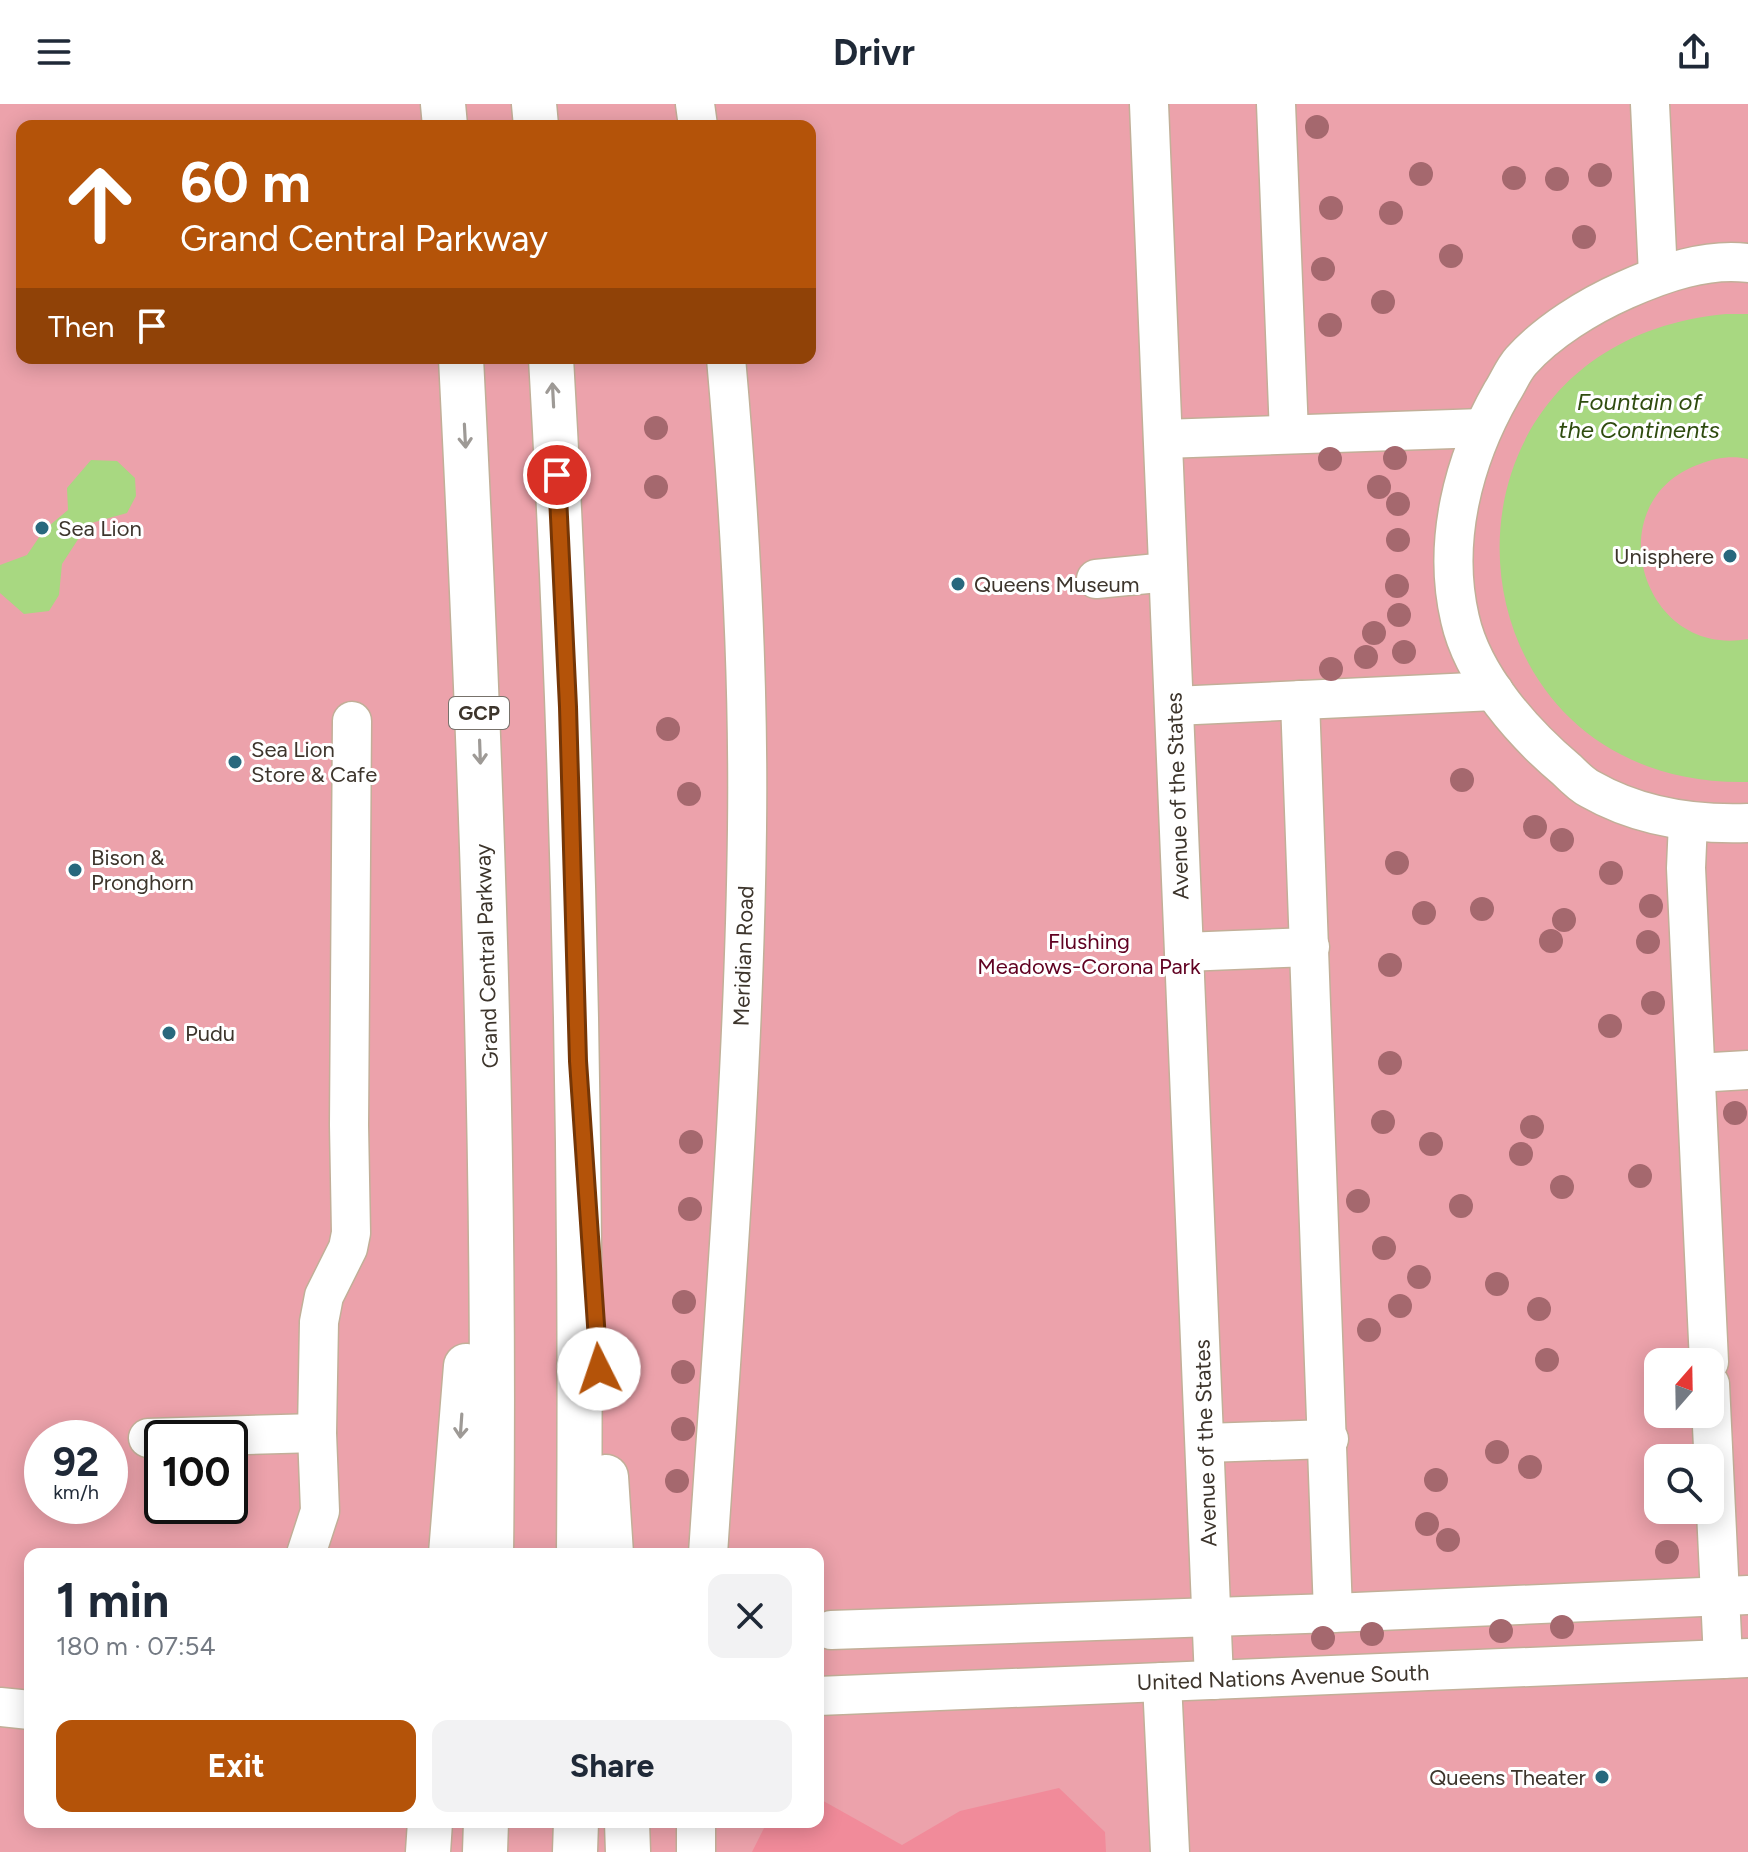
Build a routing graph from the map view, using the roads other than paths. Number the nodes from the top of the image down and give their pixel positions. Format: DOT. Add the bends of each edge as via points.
graph roads {
  1 [pos="1149,104"];
  2 [pos="1276,104"];
  3 [pos="1650,104"];
  4 [pos="1748,263"];
  5 [pos="1658,275"];
  6 [pos="461,364"];
  7 [pos="551,364"];
  8 [pos="726,364"];
  9 [pos="1483,428"];
  10 [pos="1289,434"];
  11 [pos="1163,439"];
  12 [pos="1168,572"];
  13 [pos="1096,579"];
  14 [pos="1494,691"];
  15 [pos="1300,700"];
  16 [pos="1174,706"];
  17 [pos="352,721"];
  18 [pos="1688,822"];
  19 [pos="1748,823"];
  20 [pos="1310,947"];
  21 [pos="1184,952"];
  22 [pos="578,1061"];
  23 [pos="489,1069"];
  24 [pos="1748,1070"];
  25 [pos="1696,1073"];
  26 [pos="1708,1348"];
  27 [pos="1715,1428"];
  28 [pos="317,1433"];
  29 [pos="248,1435"];
  30 [pos="1329,1439"];
  31 [pos="1205,1443"];
  32 [pos="308,1548"];
  33 [pos="451,1548"];
  34 [pos="491,1548"];
  35 [pos="579,1548"];
  36 [pos="611,1548"];
  37 [pos="708,1548"];
  38 [pos="1734,1596"];
  39 [pos="1333,1613"];
  40 [pos="1212,1618"];
  41 [pos="831,1630"];
  42 [pos="1735,1658"];
  43 [pos="1214,1680"];
  44 [pos="1162,1682"];
  45 [pos="824,1696"];
  46 [pos="0,1707"];
  47 [pos="24,1709"];
  48 [pos="24,1717"];
  49 [pos="0,1718"];
  50 [pos="430,1828"];
  51 [pos="486,1828"];
  52 [pos="576,1828"];
  53 [pos="627,1828"];
  54 [pos="696,1828"];
  55 [pos="428,1852"];
  56 [pos="485,1852"];
  57 [pos="575,1852"];
  58 [pos="628,1852"];
  59 [pos="696,1852"];
  60 [pos="1170,1852"];
  1 -- 11 [label="street, Avenue of the States"];
  2 -- 10 [label="street"];
  3 -- 5 [label="street"];
  4 -- 5 [label="street" via="1696,265"];
  5 -- 9 [label="street" via="1562,326 1520,362"];
  6 -- 23 [label="highway, Grand Central Parkway / GCP, one-way"];
  22 -- 7 [label="highway, one-way"];
  8 -- 37 [label="street, Meridian Road" via="742,592 747,842 742,1007"];
  9 -- 10 [label="street"];
  9 -- 14 [label="street" via="1457,516 1453,576 1461,622"];
  10 -- 11 [label="street"];
  11 -- 12 [label="street, Avenue of the States"];
  12 -- 13 [label="street"];
  12 -- 16 [label="street, Avenue of the States"];
  14 -- 15 [label="street"];
  14 -- 18 [label="street" via="1511,715 1588,789 1632,808"];
  15 -- 16 [label="street"];
  15 -- 20 [label="street"];
  16 -- 21 [label="street, Avenue of the States"];
  17 -- 28 [label="street" via="351,1233 324,1296 319,1322"];
  18 -- 19 [label="street"];
  18 -- 25 [label="street"];
  20 -- 21 [label="street"];
  20 -- 30 [label="street"];
  21 -- 31 [label="street, Avenue of the States"];
  22 -- 35 [label="highway"];
  22 -- 36 [label="highway"];
  23 -- 33 [label="highway, one-way"];
  23 -- 34 [label="highway, Grand Central Parkway / GCP"];
  24 -- 25 [label="street"];
  25 -- 26 [label="street"];
  27 -- 38 [label="street"];
  28 -- 29 [label="street"];
  28 -- 32 [label="street" via="320,1511"];
  30 -- 31 [label="street"];
  30 -- 39 [label="street"];
  31 -- 40 [label="street, Avenue of the States"];
  38 -- 39 [label="street"];
  38 -- 42 [label="street"];
  39 -- 40 [label="street"];
  40 -- 41 [label="street"];
  40 -- 43 [label="street, Avenue of the States"];
  42 -- 43 [label="street, United Nations Avenue South"];
  43 -- 44 [label="street, United Nations Avenue South"];
  44 -- 45 [label="street, United Nations Avenue South"];
  44 -- 60 [label="street"];
  46 -- 47 [label="street"];
  48 -- 49 [label="street"];
  50 -- 55 [label="highway"];
  51 -- 56 [label="highway"];
  52 -- 57 [label="highway"];
  53 -- 58 [label="highway"];
  54 -- 59 [label="street"];
}
